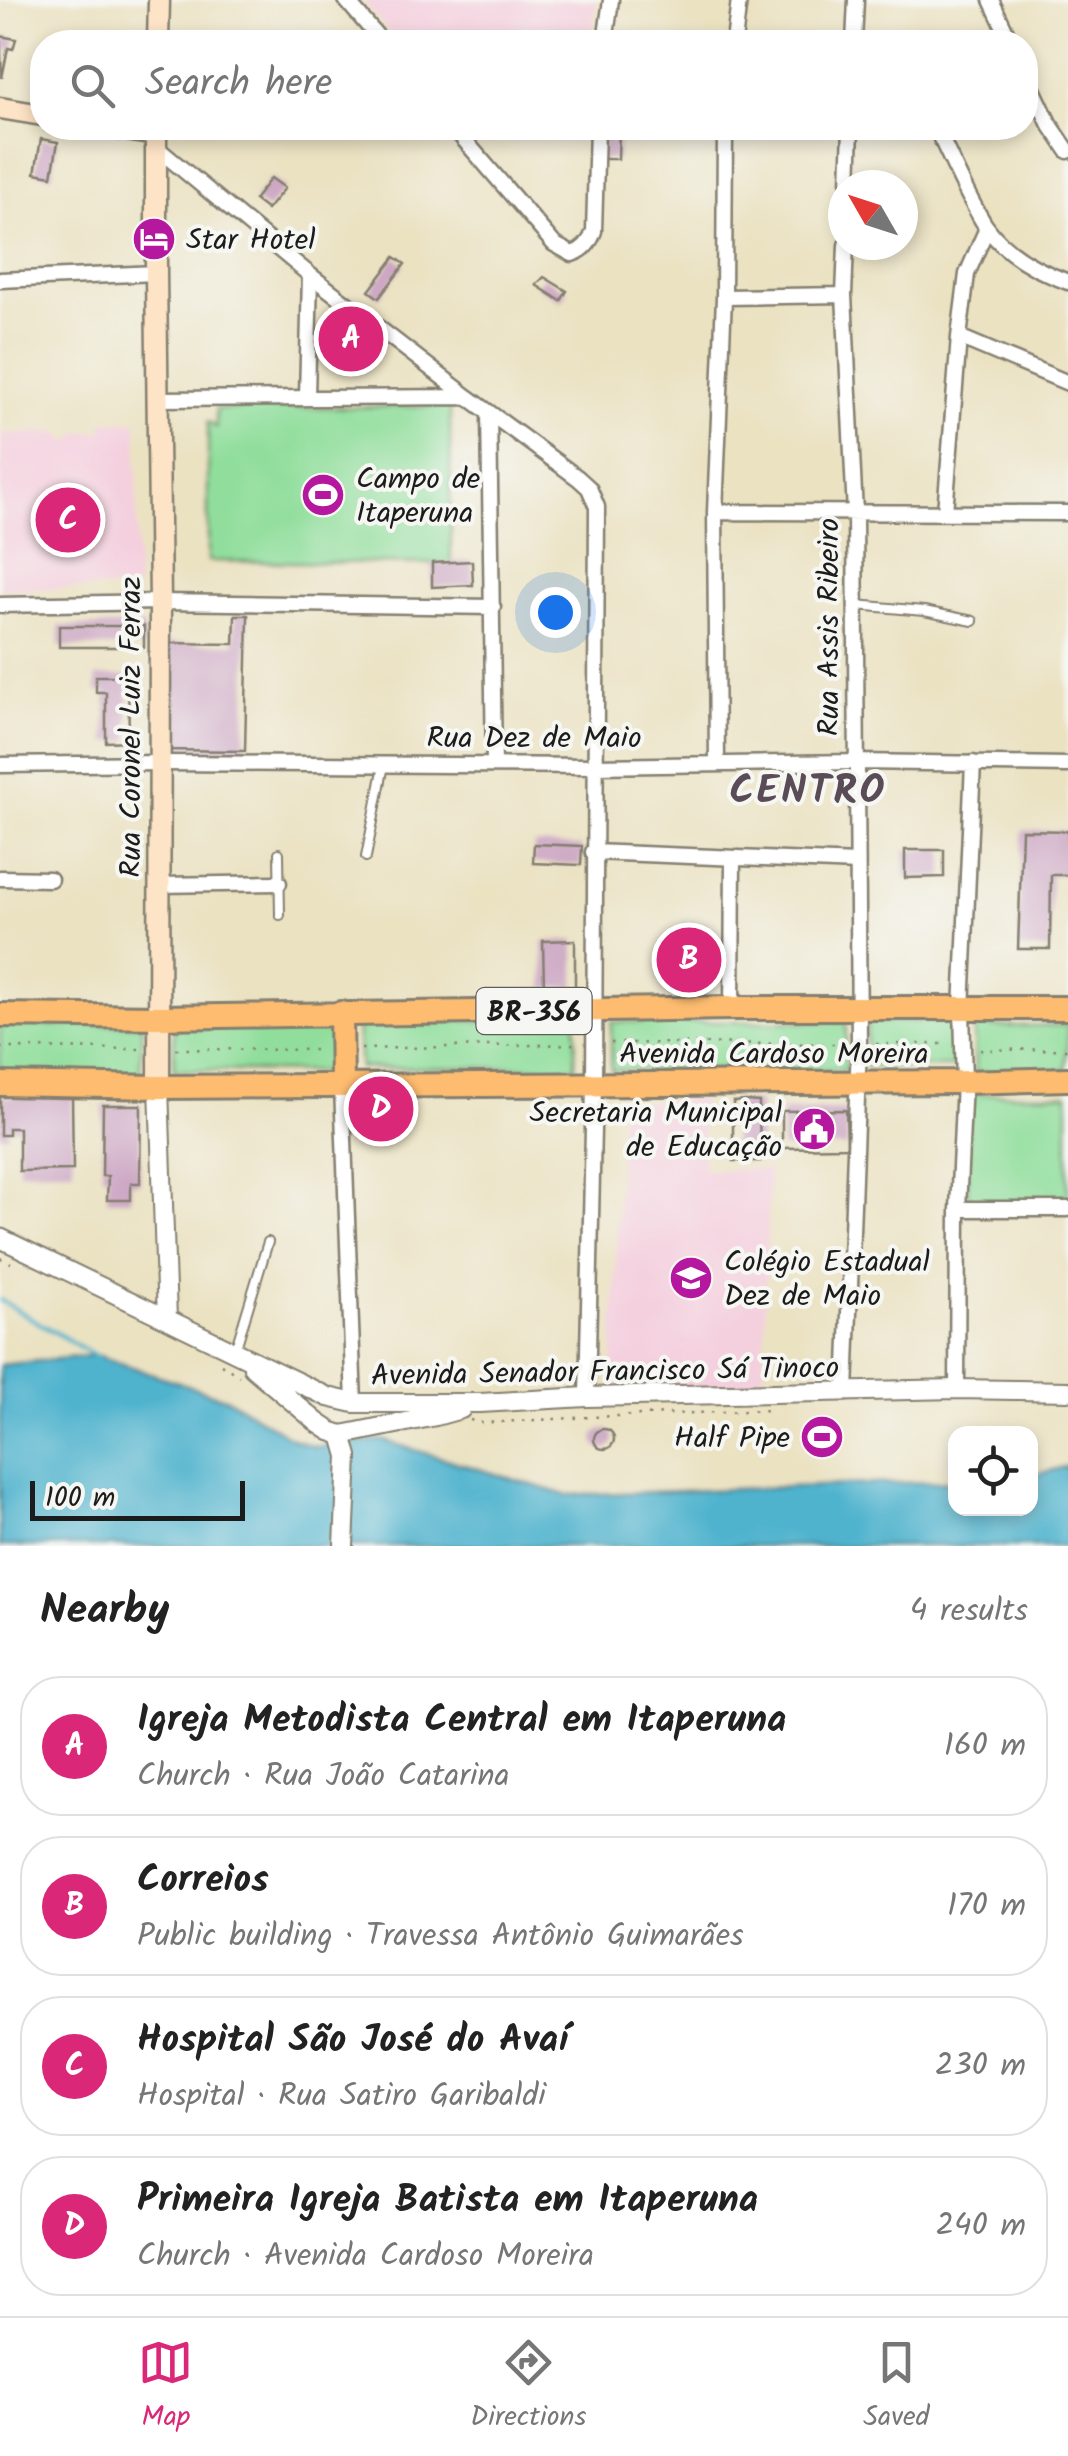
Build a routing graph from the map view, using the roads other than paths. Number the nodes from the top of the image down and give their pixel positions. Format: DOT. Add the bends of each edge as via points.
graph roads {
  1 [pos="159,0"];
  2 [pos="346,0"];
  3 [pos="611,0"];
  4 [pos="739,0"];
  5 [pos="856,0"];
  6 [pos="991,0"];
  7 [pos="158,30"];
  8 [pos="372,30"];
  9 [pos="607,30"];
  10 [pos="735,30"];
  11 [pos="855,30"];
  12 [pos="1005,30"];
  13 [pos="1038,103"];
  14 [pos="0,108"];
  15 [pos="30,113"];
  16 [pos="160,140"];
  17 [pos="166,140"];
  18 [pos="464,140"];
  19 [pos="596,140"];
  20 [pos="725,140"];
  21 [pos="851,140"];
  22 [pos="942,140"];
  23 [pos="1068,151"];
  24 [pos="850,170"];
  25 [pos="987,228"];
  26 [pos="845,260"];
  27 [pos="156,273"];
  28 [pos="310,275"];
  29 [pos="0,280"];
  30 [pos="1068,282"];
  31 [pos="844,295"];
  32 [pos="724,298"];
  33 [pos="959,338"];
  34 [pos="1068,383"];
  35 [pos="307,396"];
  36 [pos="468,397"];
  37 [pos="159,399"];
  38 [pos="488,412"];
  39 [pos="715,512"];
  40 [pos="944,512"];
  41 [pos="856,513"];
  42 [pos="1068,514"];
  43 [pos="160,602"];
  44 [pos="0,605"];
  45 [pos="856,605"];
  46 [pos="493,607"];
  47 [pos="973,622"];
  48 [pos="857,762"];
  49 [pos="973,762"];
  50 [pos="160,763"];
  51 [pos="384,764"];
  52 [pos="716,764"];
  53 [pos="0,765"];
  54 [pos="494,765"];
  55 [pos="1068,765"];
  56 [pos="595,766"];
  57 [pos="593,852"];
  58 [pos="280,853"];
  59 [pos="366,857"];
  60 [pos="734,859"];
  61 [pos="857,863"];
  62 [pos="0,878"];
  63 [pos="50,879"];
  64 [pos="279,883"];
  65 [pos="160,885"];
  66 [pos="280,915"];
  67 [pos="732,1008"];
  68 [pos="1068,1008"];
  69 [pos="858,1009"];
  70 [pos="593,1010"];
  71 [pos="962,1010"];
  72 [pos="341,1013"];
  73 [pos="0,1015"];
  74 [pos="160,1017"];
  75 [pos="1068,1079"];
  76 [pos="964,1082"];
  77 [pos="858,1083"];
  78 [pos="0,1084"];
  79 [pos="594,1084"];
  80 [pos="342,1086"];
  81 [pos="159,1088"];
  82 [pos="958,1209"];
  83 [pos="1068,1209"];
  84 [pos="0,1238"];
  85 [pos="268,1242"];
  86 [pos="167,1319"];
  87 [pos="235,1351"];
  88 [pos="958,1389"];
  89 [pos="1068,1391"];
  90 [pos="846,1393"];
  91 [pos="587,1398"];
  92 [pos="480,1402"];
  93 [pos="354,1403"];
  94 [pos="342,1435"];
  95 [pos="344,1546"];
  1 -- 7 [label="main road"];
  2 -- 8 [label="street"];
  3 -- 9 [label="street"];
  4 -- 10 [label="street"];
  5 -- 11 [label="street"];
  6 -- 12 [label="street"];
  13 -- 23 [label="street"];
  14 -- 15 [label="main road"];
  16 -- 27 [label="main road, Rua Coronel Luiz Ferraz"];
  17 -- 28 [label="street"];
  18 -- 19 [label="street" via="554,244 572,254 594,232"];
  20 -- 32 [label="street"];
  21 -- 24 [label="street"];
  22 -- 25 [label="street"];
  25 -- 30 [label="street" via="1016,255"];
  25 -- 33 [label="street" via="967,274"];
  26 -- 31 [label="street, Rua Assis Ribeiro"];
  27 -- 29 [label="street"];
  27 -- 37 [label="main road, Rua Coronel Luiz Ferraz"];
  28 -- 35 [label="street"];
  28 -- 36 [label="street"];
  31 -- 32 [label="street"];
  31 -- 41 [label="street, Rua Assis Ribeiro"];
  32 -- 39 [label="street"];
  33 -- 34 [label="street"];
  33 -- 40 [label="street"];
  35 -- 36 [label="street"];
  35 -- 37 [label="street"];
  36 -- 38 [label="street"];
  37 -- 43 [label="main road, Rua Coronel Luiz Ferraz"];
  38 -- 46 [label="street"];
  38 -- 56 [label="street" via="578,478 597,507"];
  39 -- 41 [label="street"];
  39 -- 52 [label="street"];
  40 -- 41 [label="street"];
  40 -- 42 [label="street"];
  41 -- 45 [label="street, Rua Assis Ribeiro"];
  43 -- 44 [label="street"];
  43 -- 46 [label="street"];
  43 -- 50 [label="main road, Rua Coronel Luiz Ferraz"];
  45 -- 47 [label="lane"];
  45 -- 48 [label="street, Rua Assis Ribeiro"];
  46 -- 54 [label="street"];
  48 -- 49 [label="street, Rua Dez de Maio"];
  48 -- 52 [label="street, Rua Dez de Maio"];
  48 -- 61 [label="street, Rua Assis Ribeiro"];
  49 -- 55 [label="street, Rua Dez de Maio"];
  49 -- 71 [label="street"];
  50 -- 51 [label="street, Rua Dez de Maio"];
  50 -- 53 [label="street, Rua Dez de Maio"];
  50 -- 65 [label="main road, Rua Coronel Luiz Ferraz"];
  51 -- 54 [label="street, Rua Dez de Maio"];
  51 -- 59 [label="lane"];
  52 -- 56 [label="street, Rua Dez de Maio"];
  54 -- 56 [label="street, Rua Dez de Maio"];
  56 -- 57 [label="street"];
  57 -- 60 [label="street"];
  57 -- 70 [label="street"];
  58 -- 64 [label="lane"];
  60 -- 61 [label="street"];
  60 -- 67 [label="street"];
  61 -- 69 [label="street, Rua Assis Ribeiro"];
  62 -- 63 [label="street"];
  64 -- 65 [label="street"];
  64 -- 66 [label="lane"];
  65 -- 74 [label="main road, Rua Coronel Luiz Ferraz"];
  67 -- 69 [label="highway, Avenida Cardoso Moreira / BR-356"];
  67 -- 70 [label="highway, Avenida Cardoso Moreira / BR-356"];
  68 -- 71 [label="highway, Avenida Cardoso Moreira / BR-356"];
  69 -- 71 [label="highway, Avenida Cardoso Moreira / BR-356"];
  69 -- 77 [label="street, Rua Assis Ribeiro"];
  70 -- 72 [label="highway, Avenida Cardoso Moreira / BR-356"];
  70 -- 79 [label="street"];
  71 -- 76 [label="street"];
  72 -- 74 [label="highway, Avenida Cardoso Moreira / BR-356"];
  72 -- 80 [label="highway"];
  73 -- 74 [label="highway, Avenida Cardoso Moreira / BR-356"];
  74 -- 81 [label="main road, Rua Coronel Luiz Ferraz"];
  75 -- 76 [label="highway, Avenida Cardoso Moreira"];
  76 -- 77 [label="highway, Avenida Cardoso Moreira"];
  76 -- 82 [label="street"];
  77 -- 79 [label="highway, Avenida Cardoso Moreira"];
  77 -- 90 [label="street, Rua Assis Ribeiro"];
  78 -- 81 [label="highway, Avenida Cardoso Moreira"];
  79 -- 80 [label="highway, Avenida Cardoso Moreira"];
  79 -- 91 [label="street"];
  80 -- 81 [label="highway, Avenida Cardoso Moreira"];
  80 -- 93 [label="street"];
  81 -- 86 [label="street, Rua Coronel Luiz Ferraz"];
  82 -- 83 [label="street"];
  82 -- 88 [label="street"];
  84 -- 86 [label="street, Avenida Senador Francisco Sá Tinoco"];
  85 -- 87 [label="lane"];
  86 -- 87 [label="street, Avenida Senador Francisco Sá Tinoco"];
  87 -- 93 [label="street, Avenida Senador Francisco Sá Tinoco"];
  87 -- 94 [label="street" via="318,1423"];
  88 -- 89 [label="street, Avenida Senador Francisco Sá Tinoco"];
  88 -- 90 [label="street, Avenida Senador Francisco Sá Tinoco"];
  90 -- 91 [label="street, Avenida Senador Francisco Sá Tinoco"];
  91 -- 92 [label="street, Avenida Senador Francisco Sá Tinoco"];
  92 -- 93 [label="street, Avenida Senador Francisco Sá Tinoco"];
  92 -- 94 [label="street"];
  94 -- 95 [label="street" via="348,1456"];
}
